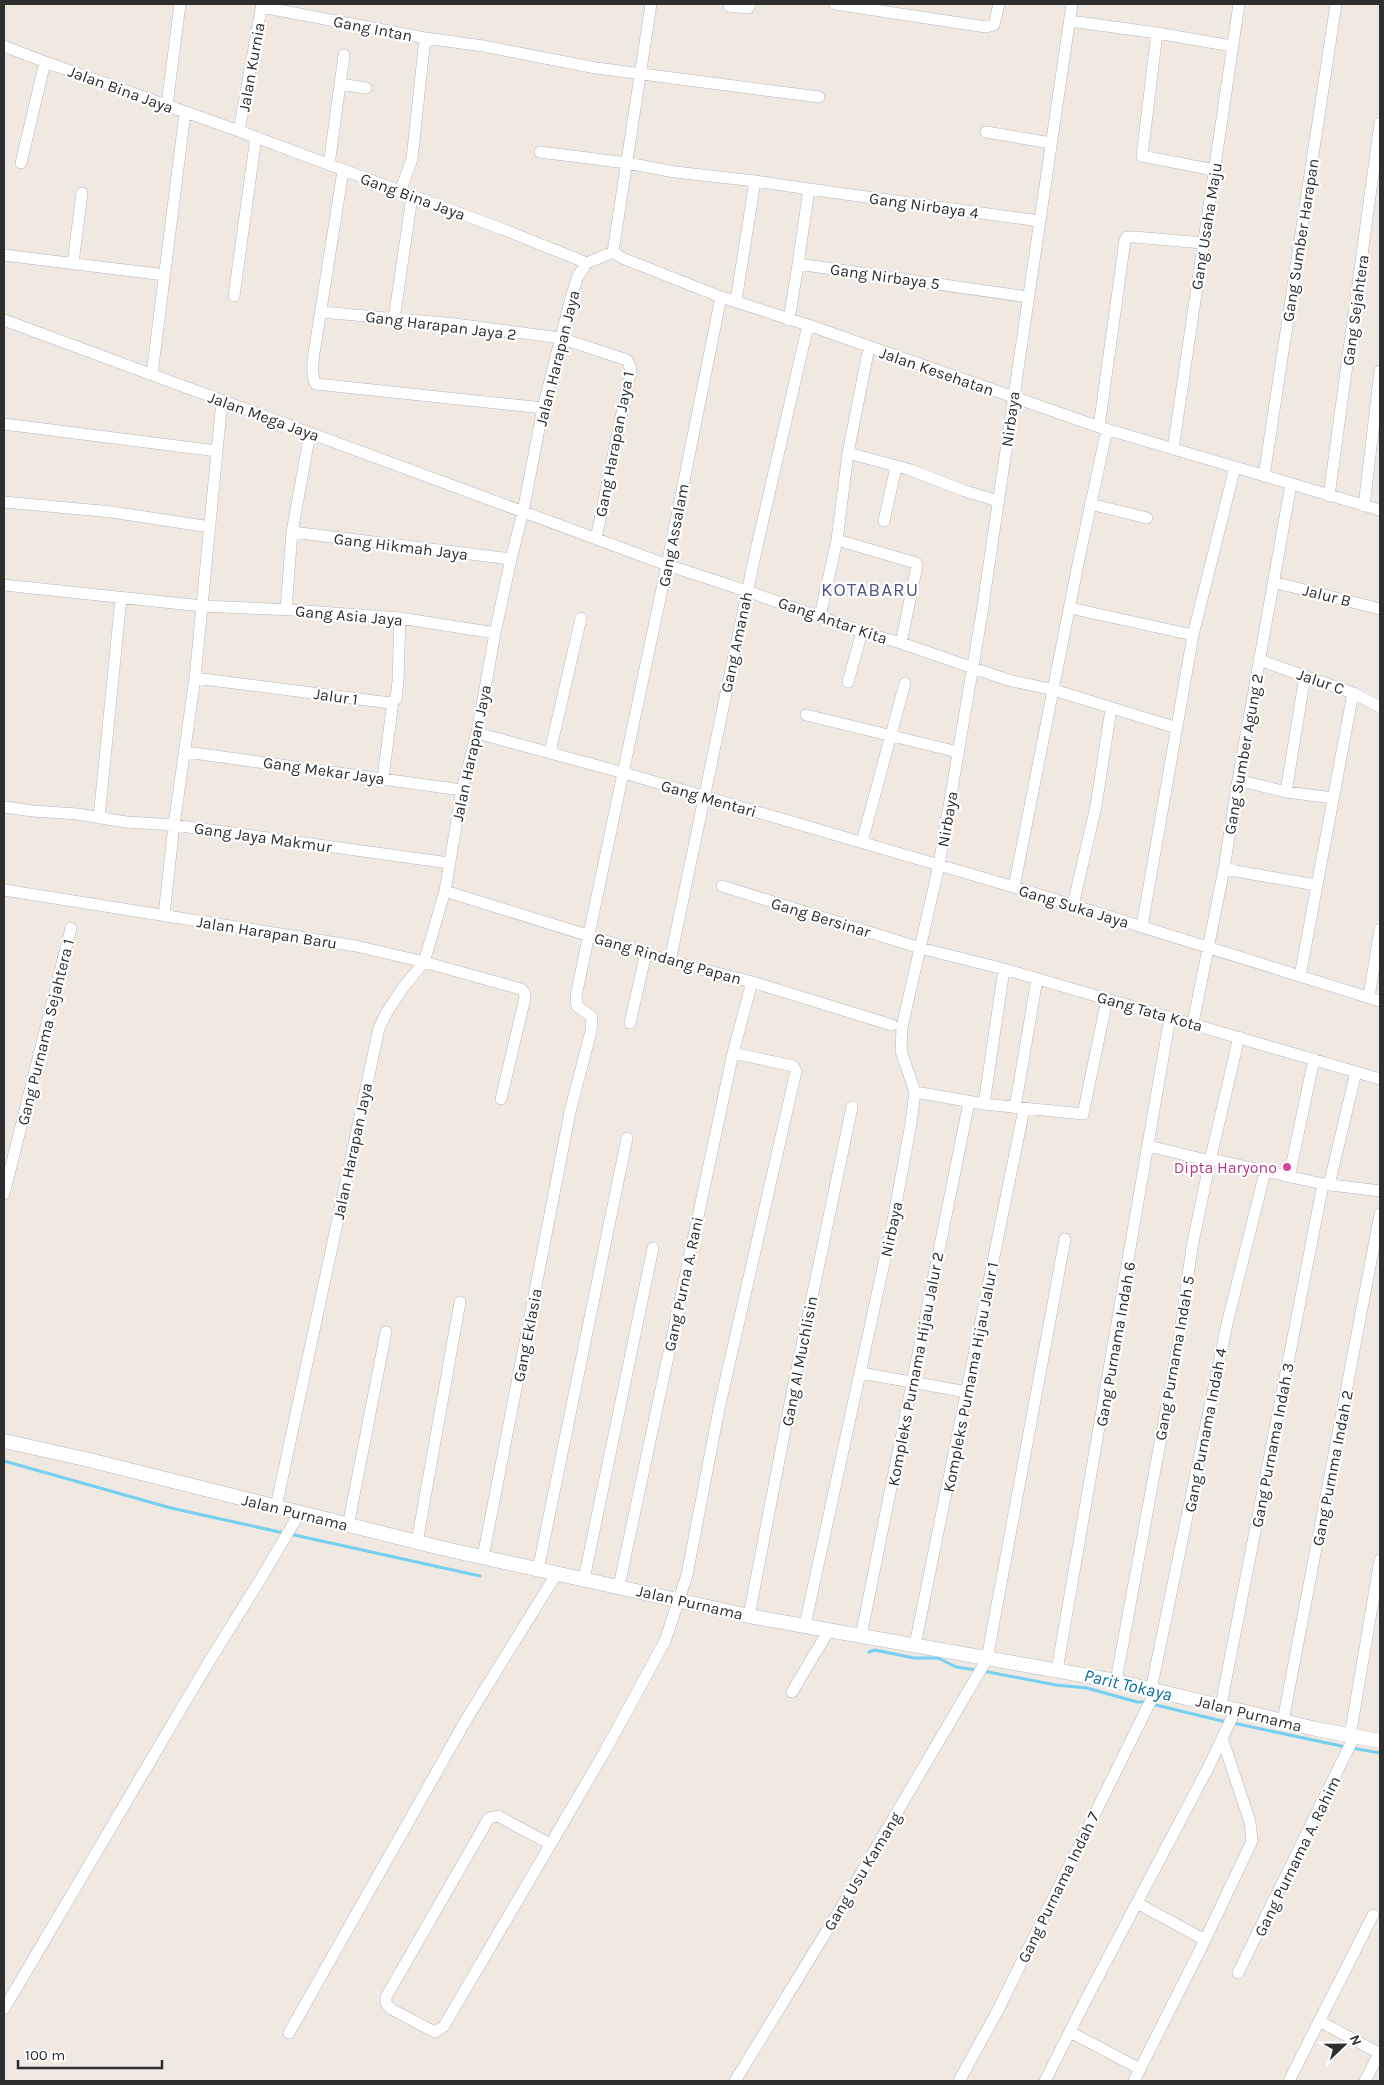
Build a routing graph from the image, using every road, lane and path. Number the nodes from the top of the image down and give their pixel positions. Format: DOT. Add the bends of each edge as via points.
graph roads {
  1 [pos="180,4"];
  2 [pos="651,4"];
  3 [pos="750,4"];
  4 [pos="835,4"];
  5 [pos="1000,4"];
  6 [pos="1072,4"];
  7 [pos="1239,4"];
  8 [pos="1336,4"];
  9 [pos="262,5"];
  10 [pos="729,6"];
  11 [pos="1070,22"];
  12 [pos="1157,33"];
  13 [pos="425,38"];
  14 [pos="4,46"];
  15 [pos="1232,46"];
  16 [pos="344,56"];
  17 [pos="44,62"];
  18 [pos="641,74"];
  19 [pos="340,84"];
  20 [pos="366,88"];
  21 [pos="819,97"];
  22 [pos="167,105"];
  23 [pos="185,113"];
  24 [pos="1380,123"];
  25 [pos="239,130"];
  26 [pos="986,132"];
  27 [pos="256,137"];
  28 [pos="1051,143"];
  29 [pos="540,152"];
  30 [pos="21,163"];
  31 [pos="627,163"];
  32 [pos="329,165"];
  33 [pos="343,170"];
  34 [pos="1214,170"];
  35 [pos="755,181"];
  36 [pos="809,189"];
  37 [pos="400,192"];
  38 [pos="82,193"];
  39 [pos="412,197"];
  40 [pos="1039,222"];
  41 [pos="1203,243"];
  42 [pos="613,252"];
  43 [pos="4,254"];
  44 [pos="73,263"];
  45 [pos="587,263"];
  46 [pos="798,264"];
  47 [pos="164,275"];
  48 [pos="234,296"];
  49 [pos="721,297"];
  50 [pos="1028,297"];
  51 [pos="736,302"];
  52 [pos="321,312"];
  53 [pos="394,318"];
  54 [pos="4,320"];
  55 [pos="790,320"];
  56 [pos="808,325"];
  57 [pos="560,338"];
  58 [pos="869,347"];
  59 [pos="1380,371"];
  60 [pos="152,374"];
  61 [pos="1014,398"];
  62 [pos="222,400"];
  63 [pos="543,408"];
  64 [pos="4,424"];
  65 [pos="1103,428"];
  66 [pos="310,433"];
  67 [pos="1173,449"];
  68 [pos="216,452"];
  69 [pos="848,453"];
  70 [pos="896,466"];
  71 [pos="1235,466"];
  72 [pos="1264,476"];
  73 [pos="1291,484"];
  74 [pos="1329,496"];
  75 [pos="998,501"];
  76 [pos="4,502"];
  77 [pos="1090,504"];
  78 [pos="1364,506"];
  79 [pos="1380,510"];
  80 [pos="524,512"];
  81 [pos="1146,518"];
  82 [pos="884,521"];
  83 [pos="210,527"];
  84 [pos="292,532"];
  85 [pos="596,539"];
  86 [pos="837,540"];
  87 [pos="511,559"];
  88 [pos="667,565"];
  89 [pos="1273,582"];
  90 [pos="4,584"];
  91 [pos="747,591"];
  92 [pos="121,598"];
  93 [pos="202,606"];
  94 [pos="1070,608"];
  95 [pos="1380,609"];
  96 [pos="286,610"];
  97 [pos="820,616"];
  98 [pos="400,618"];
  99 [pos="581,618"];
  100 [pos="862,632"];
  101 [pos="496,633"];
  102 [pos="1193,634"];
  103 [pos="901,643"];
  104 [pos="1259,660"];
  105 [pos="972,667"];
  106 [pos="1305,676"];
  107 [pos="195,678"];
  108 [pos="848,682"];
  109 [pos="905,683"];
  110 [pos="1054,690"];
  111 [pos="1353,692"];
  112 [pos="393,701"];
  113 [pos="1380,707"];
  114 [pos="1111,709"];
  115 [pos="806,715"];
  116 [pos="1177,728"];
  117 [pos="477,733"];
  118 [pos="891,735"];
  119 [pos="186,752"];
  120 [pos="550,752"];
  121 [pos="958,752"];
  122 [pos="624,772"];
  123 [pos="382,778"];
  124 [pos="1238,780"];
  125 [pos="462,790"];
  126 [pos="1286,792"];
  127 [pos="703,796"];
  128 [pos="1333,798"];
  129 [pos="4,807"];
  130 [pos="100,818"];
  131 [pos="174,825"];
  132 [pos="862,842"];
  133 [pos="449,863"];
  134 [pos="939,865"];
  135 [pos="1224,869"];
  136 [pos="1316,885"];
  137 [pos="722,886"];
  138 [pos="1014,887"];
  139 [pos="4,890"];
  140 [pos="444,891"];
  141 [pos="1073,905"];
  142 [pos="164,915"];
  143 [pos="1142,926"];
  144 [pos="71,928"];
  145 [pos="1380,929"];
  146 [pos="590,936"];
  147 [pos="1208,947"];
  148 [pos="920,948"];
  149 [pos="646,953"];
  150 [pos="670,961"];
  151 [pos="424,962"];
  152 [pos="1004,969"];
  153 [pos="1300,976"];
  154 [pos="1037,979"];
  155 [pos="752,982"];
  156 [pos="1369,997"];
  157 [pos="1107,999"];
  158 [pos="1380,1001"];
  159 [pos="1170,1017"];
  160 [pos="630,1023"];
  161 [pos="1193,1023"];
  162 [pos="896,1026"];
  163 [pos="1239,1037"];
  164 [pos="732,1052"];
  165 [pos="1314,1059"];
  166 [pos="1356,1072"];
  167 [pos="1380,1079"];
  168 [pos="915,1092"];
  169 [pos="501,1099"];
  170 [pos="968,1102"];
  171 [pos="984,1104"];
  172 [pos="852,1107"];
  173 [pos="1019,1108"];
  174 [pos="627,1138"];
  175 [pos="1149,1146"];
  176 [pos="1210,1160"];
  177 [pos="1265,1172"];
  178 [pos="1289,1177"];
  179 [pos="1326,1185"];
  180 [pos="1380,1191"];
  181 [pos="4,1194"];
  182 [pos="1380,1214"];
  183 [pos="1065,1240"];
  184 [pos="653,1248"];
  185 [pos="460,1302"];
  186 [pos="386,1332"];
  187 [pos="861,1373"];
  188 [pos="912,1383"];
  189 [pos="967,1392"];
  190 [pos="4,1441"];
  191 [pos="276,1508"];
  192 [pos="299,1514"];
  193 [pos="348,1526"];
  194 [pos="417,1542"];
  195 [pos="483,1557"];
  196 [pos="1380,1560"];
  197 [pos="538,1570"];
  198 [pos="557,1573"];
  199 [pos="584,1579"];
  200 [pos="619,1586"];
  201 [pos="679,1600"];
  202 [pos="749,1616"];
  203 [pos="806,1625"];
  204 [pos="829,1630"];
  205 [pos="861,1636"];
  206 [pos="915,1645"];
  207 [pos="982,1667"];
  208 [pos="1057,1670"];
  209 [pos="1116,1682"];
  210 [pos="792,1692"];
  211 [pos="1152,1697"];
  212 [pos="1221,1705"];
  213 [pos="1234,1713"];
  214 [pos="1283,1722"];
  215 [pos="1224,1733"];
  216 [pos="1380,1741"];
  217 [pos="1351,1742"];
  218 [pos="550,1844"];
  219 [pos="1137,1903"];
  220 [pos="1374,1915"];
  221 [pos="1206,1940"];
  222 [pos="1238,1974"];
  223 [pos="4,2010"];
  224 [pos="1319,2021"];
  225 [pos="1070,2032"];
  226 [pos="289,2033"];
  227 [pos="1380,2052"];
  228 [pos="1140,2069"];
  229 [pos="735,2081"];
  230 [pos="960,2081"];
  231 [pos="1045,2081"];
  232 [pos="1134,2081"];
  233 [pos="1289,2081"];
  234 [pos="1365,2081"];
  1 -- 22 [label="street"];
  2 -- 18 [label="street"];
  3 -- 10 [label="street" via="748,8"];
  4 -- 5 [label="street" via="986,27 994,25"];
  6 -- 11 [label="street, Nirbaya"];
  7 -- 15 [label="street, Gang Usaha Maju"];
  8 -- 72 [label="street, Gang Sumber Harapan"];
  9 -- 13 [label="street, Gang Intan"];
  9 -- 25 [label="street, Jalan Kurnia"];
  11 -- 12 [label="street"];
  11 -- 28 [label="street, Nirbaya"];
  12 -- 15 [label="street"];
  12 -- 34 [label="street" via="1142,156"];
  13 -- 18 [label="street, Gang Intan"];
  13 -- 37 [label="street" via="412,159"];
  14 -- 17 [label="street, Jalan Bina Jaya"];
  15 -- 34 [label="street, Gang Usaha Maju"];
  16 -- 19 [label="street"];
  17 -- 22 [label="street, Jalan Bina Jaya"];
  17 -- 30 [label="street"];
  18 -- 21 [label="street, Gang Intan"];
  18 -- 31 [label="street"];
  19 -- 20 [label="street"];
  19 -- 32 [label="street"];
  22 -- 23 [label="street, Jalan Bina Jaya"];
  23 -- 25 [label="street, Jalan Bina Jaya"];
  23 -- 47 [label="street"];
  24 -- 74 [label="street, Gang Sejahtera"];
  25 -- 27 [label="street, Gang Bina Jaya"];
  26 -- 28 [label="street"];
  27 -- 32 [label="street, Gang Bina Jaya"];
  27 -- 48 [label="street"];
  28 -- 40 [label="street, Nirbaya"];
  29 -- 31 [label="street, Gang Nirbaya 4"];
  31 -- 35 [label="street, Gang Nirbaya 4"];
  31 -- 42 [label="street"];
  32 -- 33 [label="street, Gang Bina Jaya"];
  33 -- 37 [label="street, Gang Bina Jaya"];
  33 -- 52 [label="street"];
  34 -- 41 [label="street, Gang Usaha Maju"];
  35 -- 36 [label="street, Gang Nirbaya 4"];
  35 -- 51 [label="street"];
  36 -- 40 [label="street, Gang Nirbaya 4"];
  36 -- 46 [label="street"];
  37 -- 39 [label="street, Gang Bina Jaya"];
  38 -- 44 [label="street"];
  39 -- 45 [label="street, Gang Bina Jaya"];
  39 -- 53 [label="street"];
  40 -- 50 [label="street, Nirbaya"];
  41 -- 65 [label="street" via="1134,237 1126,240"];
  41 -- 67 [label="street, Gang Usaha Maju"];
  42 -- 45 [label="street"];
  42 -- 49 [label="street, Jalan Kesehatan"];
  43 -- 44 [label="street"];
  44 -- 47 [label="street"];
  45 -- 57 [label="street, Jalan Harapan Jaya" via="578,276"];
  46 -- 50 [label="street, Gang Nirbaya 5"];
  46 -- 55 [label="street"];
  47 -- 60 [label="street"];
  49 -- 51 [label="street, Jalan Kesehatan"];
  49 -- 88 [label="street, Gang Assalam"];
  50 -- 61 [label="street, Nirbaya"];
  51 -- 55 [label="street, Jalan Kesehatan"];
  52 -- 53 [label="street, Gang Harapan Jaya 2"];
  52 -- 63 [label="street" via="313,368 316,384"];
  53 -- 57 [label="street, Gang Harapan Jaya 2"];
  54 -- 60 [label="street, Jalan Mega Jaya"];
  55 -- 56 [label="street, Jalan Kesehatan"];
  56 -- 58 [label="street, Jalan Kesehatan"];
  56 -- 91 [label="street, Gang Amanah"];
  57 -- 63 [label="street, Jalan Harapan Jaya"];
  57 -- 85 [label="street, Gang Harapan Jaya 1" via="616,355 627,360 631,369"];
  58 -- 61 [label="street, Jalan Kesehatan"];
  58 -- 69 [label="street"];
  59 -- 78 [label="street"];
  60 -- 62 [label="street, Jalan Mega Jaya"];
  61 -- 65 [label="street, Jalan Kesehatan"];
  61 -- 75 [label="street, Nirbaya"];
  62 -- 66 [label="street, Jalan Mega Jaya"];
  62 -- 68 [label="street"];
  63 -- 80 [label="street, Jalan Harapan Jaya"];
  64 -- 68 [label="street"];
  65 -- 67 [label="street, Jalan Kesehatan"];
  65 -- 77 [label="street"];
  66 -- 80 [label="street, Jalan Mega Jaya"];
  66 -- 84 [label="street"];
  67 -- 71 [label="street, Jalan Kesehatan"];
  68 -- 83 [label="street"];
  69 -- 70 [label="street"];
  69 -- 86 [label="street"];
  70 -- 75 [label="street"];
  70 -- 82 [label="street"];
  71 -- 72 [label="street, Jalan Kesehatan"];
  71 -- 102 [label="street"];
  72 -- 73 [label="street, Jalan Kesehatan"];
  73 -- 74 [label="street, Jalan Kesehatan"];
  73 -- 89 [label="street, Gang Sumber Agung 2"];
  74 -- 78 [label="street, Jalan Kesehatan"];
  75 -- 105 [label="street, Nirbaya"];
  76 -- 83 [label="street" via="112,512"];
  77 -- 81 [label="street"];
  77 -- 94 [label="street"];
  78 -- 79 [label="street, Jalan Kesehatan"];
  80 -- 85 [label="street, Gang Antar Kita"];
  80 -- 87 [label="street, Jalan Harapan Jaya"];
  83 -- 93 [label="street"];
  84 -- 87 [label="street, Gang Hikmah Jaya"];
  84 -- 96 [label="street"];
  85 -- 88 [label="street, Gang Antar Kita"];
  86 -- 97 [label="street"];
  86 -- 103 [label="street" via="916,563"];
  87 -- 101 [label="street, Jalan Harapan Jaya"];
  88 -- 91 [label="street, Gang Antar Kita"];
  88 -- 122 [label="street, Gang Assalam"];
  89 -- 95 [label="street, Jalur B"];
  89 -- 104 [label="street, Gang Sumber Agung 2"];
  90 -- 92 [label="street, Gang Asia Jaya"];
  91 -- 97 [label="street, Gang Antar Kita"];
  91 -- 127 [label="street, Gang Amanah"];
  92 -- 93 [label="street, Gang Asia Jaya"];
  92 -- 130 [label="street"];
  93 -- 96 [label="street, Gang Asia Jaya"];
  93 -- 107 [label="street"];
  94 -- 102 [label="street"];
  94 -- 110 [label="street"];
  96 -- 98 [label="street, Gang Asia Jaya"];
  97 -- 100 [label="street, Gang Antar Kita"];
  98 -- 101 [label="street, Gang Asia Jaya"];
  98 -- 112 [label="street" via="398,681"];
  99 -- 120 [label="street"];
  100 -- 103 [label="street, Gang Antar Kita"];
  100 -- 108 [label="street"];
  101 -- 117 [label="street, Jalan Harapan Jaya"];
  102 -- 116 [label="street"];
  103 -- 105 [label="street, Gang Antar Kita"];
  104 -- 106 [label="street, Jalur C"];
  104 -- 124 [label="street, Gang Sumber Agung 2"];
  105 -- 110 [label="street, Gang Antar Kita" via="1008,680"];
  105 -- 121 [label="street, Nirbaya"];
  106 -- 111 [label="street, Jalur C"];
  106 -- 126 [label="street"];
  107 -- 112 [label="street, Jalur 1"];
  107 -- 119 [label="street"];
  109 -- 118 [label="street"];
  110 -- 114 [label="street, Gang Antar Kita"];
  110 -- 138 [label="street"];
  111 -- 113 [label="street, Jalur C"];
  111 -- 128 [label="street"];
  112 -- 123 [label="street"];
  114 -- 116 [label="street, Gang Antar Kita"];
  114 -- 141 [label="street" via="1096,806"];
  115 -- 118 [label="street"];
  116 -- 143 [label="street"];
  117 -- 120 [label="street, Gang Mentari"];
  117 -- 125 [label="street, Jalan Harapan Jaya"];
  118 -- 121 [label="street"];
  118 -- 132 [label="street"];
  119 -- 123 [label="street, Gang Mekar Jaya"];
  119 -- 131 [label="street"];
  120 -- 122 [label="street, Gang Mentari"];
  121 -- 134 [label="street, Nirbaya"];
  122 -- 127 [label="street, Gang Mentari"];
  122 -- 146 [label="street, Gang Assalam"];
  123 -- 125 [label="street, Gang Mekar Jaya"];
  124 -- 126 [label="street"];
  124 -- 135 [label="street, Gang Sumber Agung 2"];
  125 -- 133 [label="street, Jalan Harapan Jaya"];
  126 -- 128 [label="street"];
  127 -- 132 [label="street, Gang Mentari"];
  127 -- 150 [label="street, Gang Amanah"];
  128 -- 136 [label="street"];
  129 -- 130 [label="street, Gang Jaya Makmur"];
  130 -- 131 [label="street, Gang Jaya Makmur"];
  131 -- 133 [label="street, Gang Jaya Makmur"];
  131 -- 142 [label="street"];
  132 -- 134 [label="street, Gang Mentari"];
  133 -- 140 [label="street, Jalan Harapan Jaya"];
  134 -- 138 [label="street, Gang Suka Jaya"];
  134 -- 148 [label="street, Nirbaya"];
  135 -- 136 [label="street"];
  135 -- 147 [label="street, Gang Sumber Agung 2"];
  136 -- 153 [label="street"];
  137 -- 148 [label="street, Gang Bersinar"];
  138 -- 141 [label="street, Gang Suka Jaya"];
  139 -- 142 [label="street, Jalan Harapan Baru"];
  140 -- 146 [label="street, Gang Rindang Papan"];
  140 -- 151 [label="street, Jalan Harapan Jaya"];
  141 -- 143 [label="street, Gang Suka Jaya"];
  142 -- 151 [label="street, Jalan Harapan Baru" via="356,946"];
  143 -- 147 [label="street, Gang Suka Jaya"];
  144 -- 181 [label="street, Gang Purnama Sejahtera 1"];
  145 -- 156 [label="street"];
  146 -- 149 [label="street, Gang Rindang Papan"];
  146 -- 195 [label="street, Gang Eklasia" via="576,1004 593,1021 570,1112"];
  147 -- 153 [label="street, Gang Suka Jaya"];
  147 -- 161 [label="street, Gang Sumber Agung 2"];
  148 -- 152 [label="street, Gang Tata Kota"];
  148 -- 162 [label="street, Nirbaya"];
  149 -- 150 [label="street, Gang Rindang Papan"];
  149 -- 160 [label="street"];
  150 -- 155 [label="street, Gang Rindang Papan"];
  151 -- 169 [label="street, Jalan Harapan Baru" via="524,992"];
  151 -- 191 [label="street, Jalan Harapan Jaya" via="402,989 379,1028"];
  152 -- 154 [label="street, Gang Tata Kota"];
  152 -- 171 [label="street"];
  153 -- 156 [label="street, Gang Suka Jaya"];
  154 -- 157 [label="street, Gang Tata Kota"];
  154 -- 173 [label="street, Kompleks Purnama Hijau Jalur 1"];
  155 -- 162 [label="street, Gang Rindang Papan"];
  155 -- 164 [label="street, Gang Purna A. Rani"];
  156 -- 158 [label="street, Gang Suka Jaya"];
  157 -- 159 [label="street, Gang Tata Kota"];
  157 -- 173 [label="street" via="1083,1114"];
  159 -- 161 [label="street, Gang Tata Kota"];
  159 -- 175 [label="street, Gang Purnama Indah 6"];
  161 -- 163 [label="street, Gang Tata Kota"];
  162 -- 168 [label="street, Nirbaya"];
  163 -- 165 [label="street, Gang Tata Kota"];
  163 -- 176 [label="street, Gang Purnama Indah 5"];
  164 -- 200 [label="street, Gang Purna A. Rani"];
  164 -- 201 [label="street" via="793,1066 796,1071 742,1303 687,1575"];
  165 -- 166 [label="street, Gang Tata Kota"];
  165 -- 178 [label="street"];
  166 -- 167 [label="street, Gang Tata Kota"];
  166 -- 179 [label="street, Gang Purnama Indah 3"];
  168 -- 170 [label="street"];
  168 -- 187 [label="street, Nirbaya" via="902,1175"];
  170 -- 171 [label="street"];
  170 -- 188 [label="street, Kompleks Purnama Hijau Jalur 2"];
  171 -- 173 [label="street"];
  172 -- 202 [label="street, Gang Al Muchlisin"];
  173 -- 189 [label="street, Kompleks Purnama Hijau Jalur 1"];
  174 -- 197 [label="street"];
  175 -- 176 [label="street"];
  175 -- 208 [label="street, Gang Purnama Indah 6"];
  176 -- 177 [label="street"];
  176 -- 209 [label="street, Gang Purnama Indah 5"];
  177 -- 178 [label="street"];
  177 -- 211 [label="street, Gang Purnama Indah 4" via="1227,1324"];
  178 -- 179 [label="street"];
  179 -- 180 [label="street"];
  179 -- 212 [label="street, Gang Purnama Indah 3"];
  182 -- 214 [label="street, Gang Purnma Indah 2"];
  183 -- 207 [label="street, Gang Usu Kamang"];
  184 -- 199 [label="street"];
  185 -- 194 [label="street"];
  186 -- 193 [label="street"];
  187 -- 188 [label="street"];
  187 -- 203 [label="street, Nirbaya"];
  188 -- 189 [label="street"];
  188 -- 205 [label="street, Kompleks Purnama Hijau Jalur 2"];
  189 -- 206 [label="street, Kompleks Purnama Hijau Jalur 1"];
  190 -- 191 [label="street, Jalan Purnama"];
  191 -- 192 [label="street, Jalan Purnama"];
  192 -- 193 [label="street, Jalan Purnama"];
  192 -- 223 [label="street"];
  193 -- 194 [label="street, Jalan Purnama"];
  194 -- 195 [label="street, Jalan Purnama"];
  195 -- 197 [label="street, Jalan Purnama"];
  196 -- 217 [label="street, Gang Purnama A. Rahim"];
  197 -- 198 [label="street, Jalan Purnama"];
  198 -- 199 [label="street, Jalan Purnama"];
  198 -- 226 [label="street" via="466,1720"];
  199 -- 200 [label="street, Jalan Purnama"];
  200 -- 201 [label="street, Jalan Purnama"];
  201 -- 202 [label="street, Jalan Purnama"];
  201 -- 218 [label="street" via="664,1640 604,1754"];
  202 -- 203 [label="street, Jalan Purnama"];
  203 -- 204 [label="street, Jalan Purnama"];
  204 -- 205 [label="street, Jalan Purnama"];
  204 -- 210 [label="street"];
  205 -- 206 [label="street, Jalan Purnama"];
  206 -- 207 [label="street, Jalan Purnama"];
  207 -- 208 [label="street, Jalan Purnama"];
  207 -- 229 [label="street, Gang Usu Kamang" via="839,1912"];
  208 -- 209 [label="street, Jalan Purnama"];
  209 -- 211 [label="street, Jalan Purnama"];
  211 -- 212 [label="street, Jalan Purnama"];
  211 -- 230 [label="street, Gang Purnama Indah 7"];
  212 -- 213 [label="street, Jalan Purnama"];
  213 -- 214 [label="street, Jalan Purnama"];
  213 -- 215 [label="street"];
  214 -- 217 [label="street, Jalan Purnama"];
  215 -- 219 [label="street"];
  215 -- 221 [label="street" via="1250,1822 1252,1841"];
  216 -- 217 [label="street, Jalan Purnama"];
  217 -- 222 [label="street, Gang Purnama A. Rahim"];
  218 -- 218 [label="street" via="444,2026 435,2032 391,2009 386,1997 489,1818 498,1816"];
  219 -- 221 [label="street"];
  219 -- 225 [label="street"];
  220 -- 224 [label="street"];
  221 -- 228 [label="street"];
  224 -- 227 [label="street"];
  224 -- 233 [label="street"];
  225 -- 228 [label="street"];
  225 -- 231 [label="street"];
  227 -- 234 [label="street"];
  228 -- 232 [label="street"];
}
